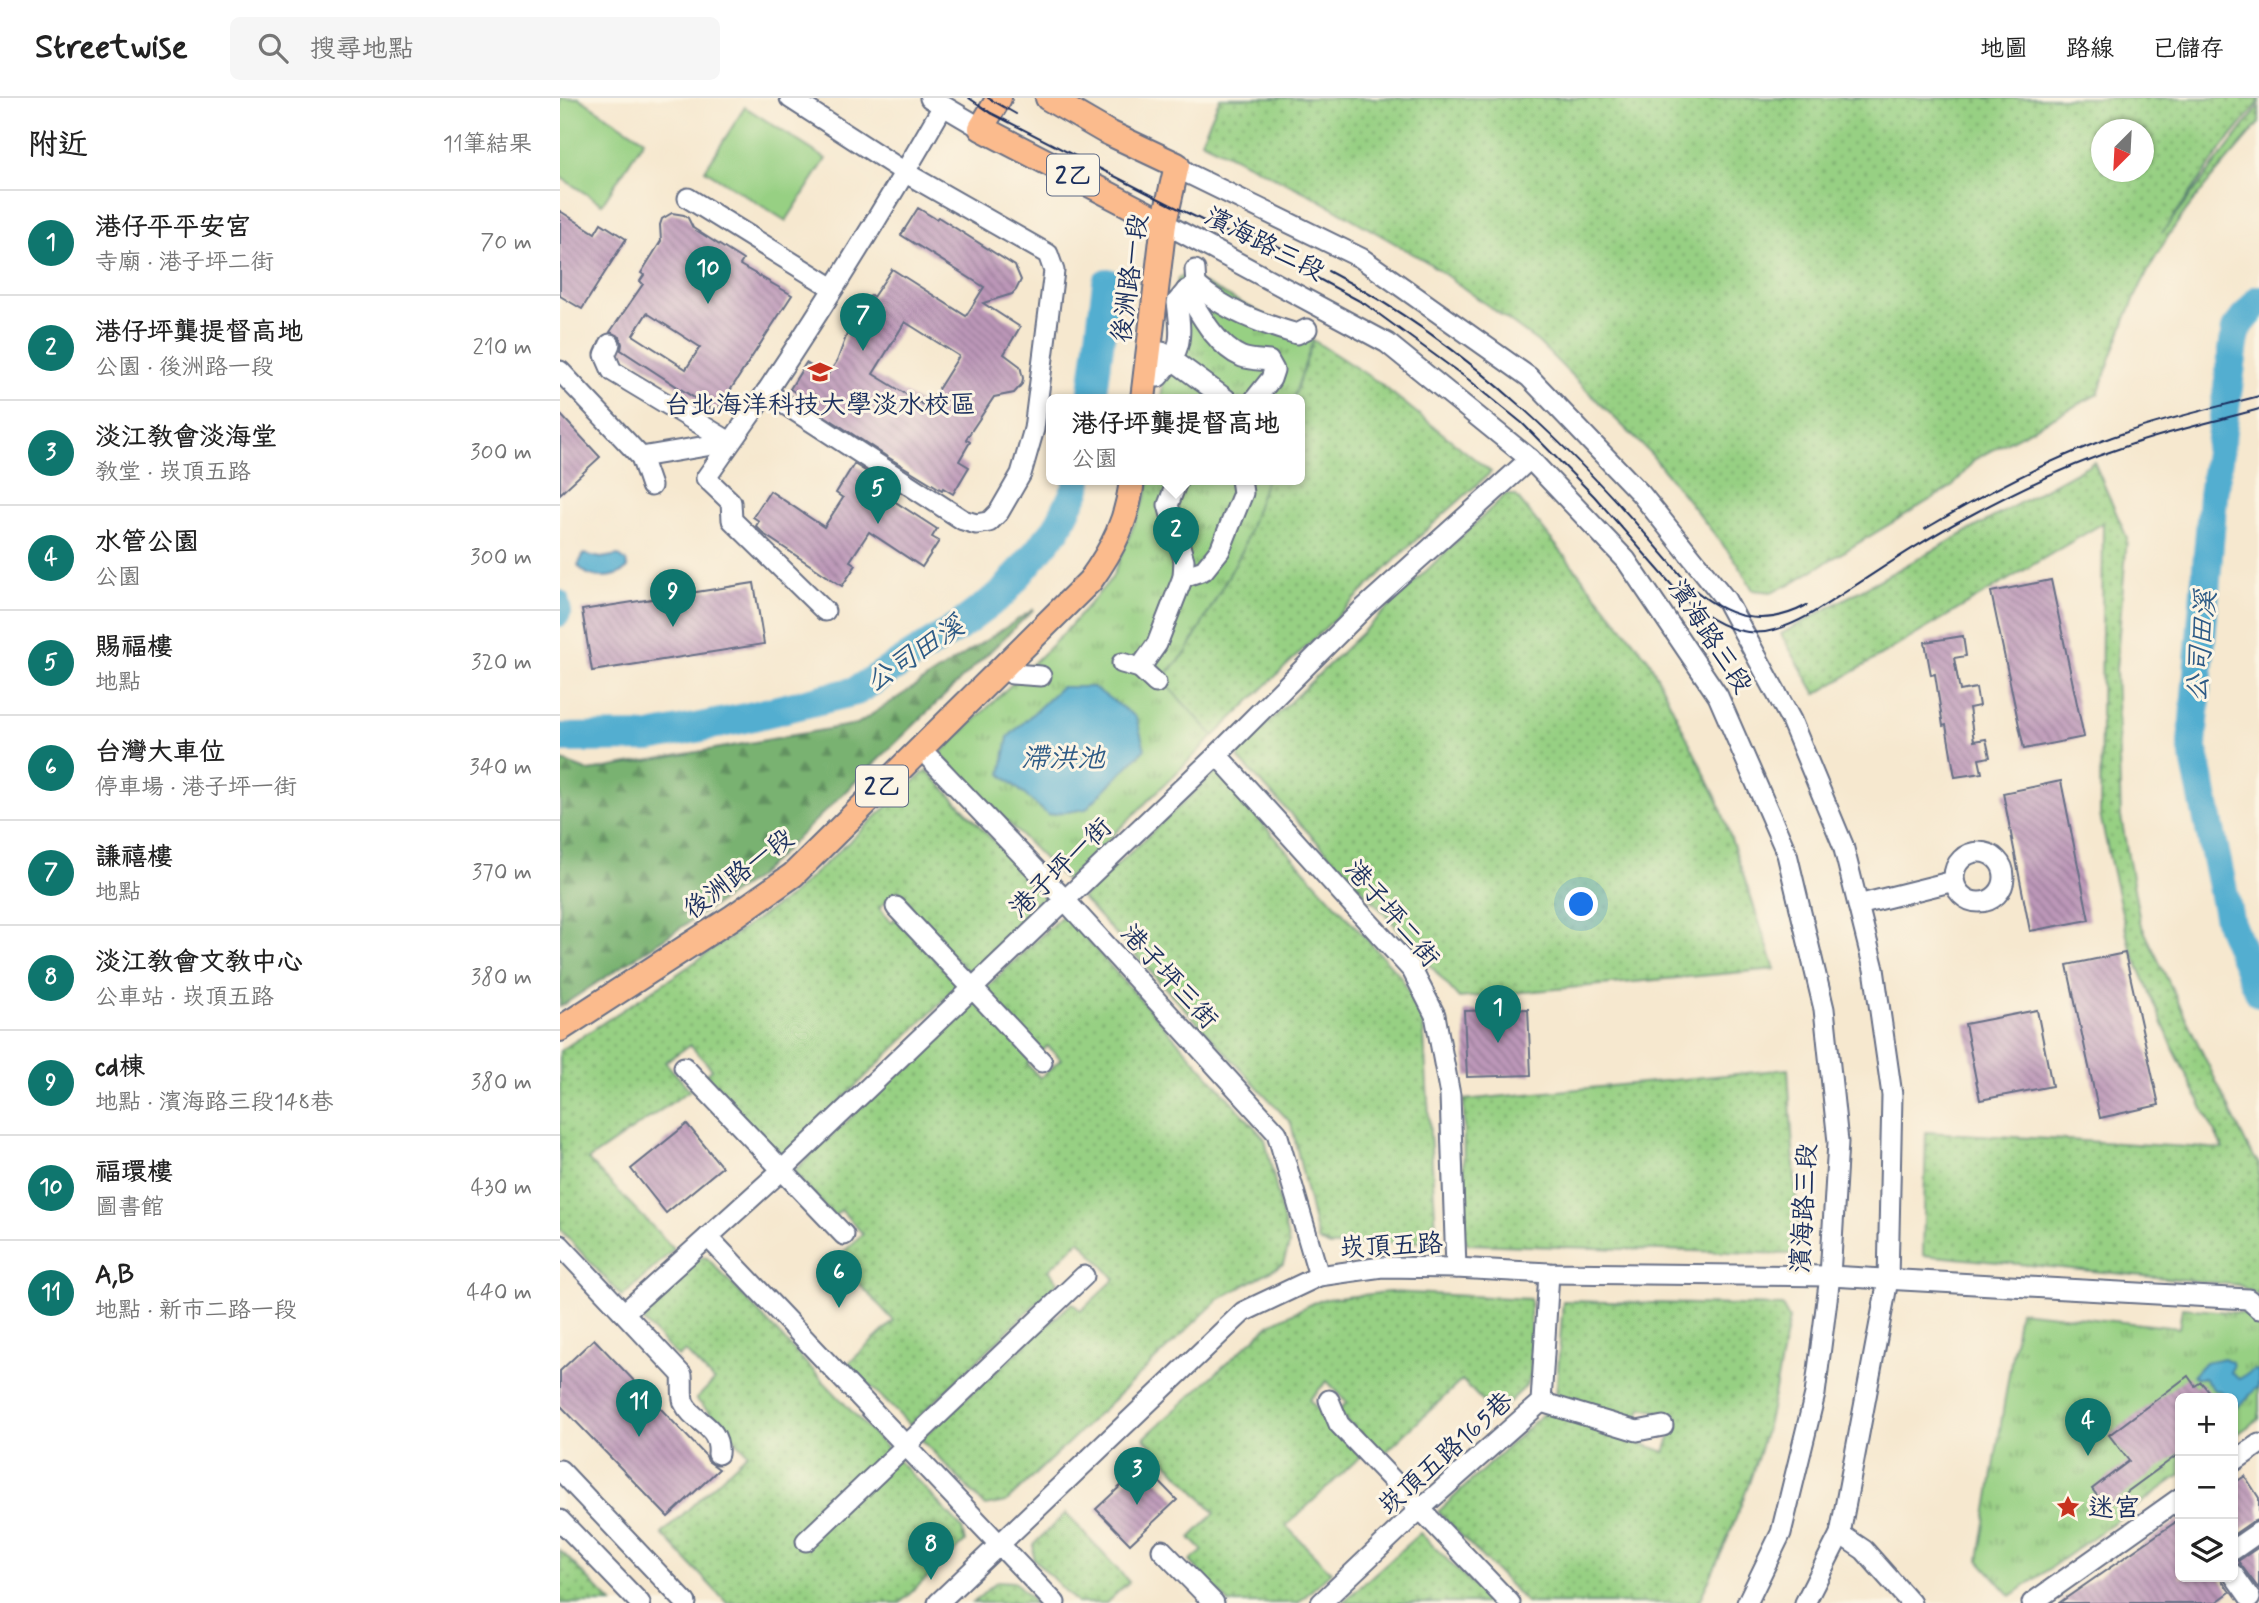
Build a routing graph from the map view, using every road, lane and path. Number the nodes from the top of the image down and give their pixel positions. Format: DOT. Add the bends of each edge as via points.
graph roads {
  1 [pos="790,98"];
  2 [pos="999,98"];
  3 [pos="1048,98"];
  4 [pos="936,102"];
  5 [pos="981,128"];
  6 [pos="1177,166"];
  7 [pos="906,173"];
  8 [pos="688,198"];
  9 [pos="1164,223"];
  10 [pos="1192,282"];
  11 [pos="833,288"];
  12 [pos="1246,318"];
  13 [pos="1210,329"];
  14 [pos="1307,329"];
  15 [pos="610,344"];
  16 [pos="1167,356"];
  17 [pos="560,371"];
  18 [pos="1158,377"];
  19 [pos="766,392"];
  20 [pos="1144,394"];
  21 [pos="1219,394"];
  22 [pos="1259,394"];
  23 [pos="730,442"];
  24 [pos="641,457"];
  25 [pos="1530,459"];
  26 [pos="1131,485"];
  27 [pos="1176,485"];
  28 [pos="1242,485"];
  29 [pos="651,486"];
  30 [pos="1183,577"];
  31 [pos="825,611"];
  32 [pos="1012,674"];
  33 [pos="1041,676"];
  34 [pos="1156,683"];
  35 [pos="920,748"];
  36 [pos="1217,755"];
  37 [pos="1954,881"];
  38 [pos="1064,899"];
  39 [pos="1858,905"];
  40 [pos="896,907"];
  41 [pos="973,988"];
  42 [pos="560,1029"];
  43 [pos="1042,1062"];
  44 [pos="684,1067"];
  45 [pos="782,1170"];
  46 [pos="844,1235"];
  47 [pos="708,1237"];
  48 [pos="560,1245"];
  49 [pos="1456,1268"];
  50 [pos="1549,1273"];
  51 [pos="1084,1276"];
  52 [pos="1319,1276"];
  53 [pos="1830,1276"];
  54 [pos="1888,1280"];
  55 [pos="2259,1309"];
  56 [pos="625,1312"];
  57 [pos="1329,1400"];
  58 [pos="1541,1402"];
  59 [pos="1663,1426"];
  60 [pos="906,1444"];
  61 [pos="2257,1449"];
  62 [pos="718,1454"];
  63 [pos="2238,1459"];
  64 [pos="560,1470"];
  65 [pos="2175,1502"];
  66 [pos="1420,1509"];
  67 [pos="560,1520"];
  68 [pos="2259,1532"];
  69 [pos="1840,1534"];
  70 [pos="806,1541"];
  71 [pos="998,1546"];
  72 [pos="2238,1547"];
  73 [pos="1162,1550"];
  74 [pos="2238,1581"];
  75 [pos="2251,1598"];
  76 [pos="639,1603"];
  77 [pos="686,1603"];
  78 [pos="938,1603"];
  79 [pos="1055,1603"];
  80 [pos="1214,1603"];
  81 [pos="1321,1603"];
  82 [pos="1510,1603"];
  83 [pos="1747,1603"];
  84 [pos="1805,1603"];
  85 [pos="1911,1603"];
  86 [pos="2032,1603"];
  1 -- 7 [label="street"];
  2 -- 5 [label="main road"];
  3 -- 6 [label="main road, 濱海路三段 / 2乙"];
  4 -- 5 [label="street, 濱海路三段"];
  4 -- 7 [label="street"];
  5 -- 9 [label="main road, 濱海路三段 / 2乙"];
  6 -- 9 [label="main road, 後洲路一段"];
  6 -- 39 [label="street, 濱海路三段" via="1361,258 1528,377 1641,494 1726,600 1791,720 1843,845"];
  7 -- 11 [label="street"];
  7 -- 19 [label="street" via="1048,254 1054,271 1034,429 1021,474 999,512 989,522 963,520"];
  8 -- 11 [label="street"];
  9 -- 20 [label="main road, 後洲路一段"];
  9 -- 25 [label="street, 濱海路三段" via="1387,343"];
  10 -- 12 [label="street"];
  10 -- 13 [label="street"];
  10 -- 16 [label="street" via="1177,302 1180,340"];
  11 -- 19 [label="street"];
  12 -- 13 [label="street"];
  12 -- 14 [label="street" via="1297,334"];
  13 -- 22 [label="street" via="1231,351 1269,361 1274,370"];
  15 -- 23 [label="street" via="605,355 612,371"];
  16 -- 18 [label="street"];
  16 -- 21 [label="street"];
  17 -- 24 [label="street"];
  19 -- 23 [label="street"];
  23 -- 24 [label="street"];
  23 -- 31 [label="street" via="706,478 731,502 732,520"];
  24 -- 29 [label="street"];
  25 -- 36 [label="street, 港子坪一街" via="1364,608"];
  25 -- 53 [label="street, 濱海路三段" via="1626,560 1718,696 1787,854 1824,1009 1838,1142"];
  26 -- 35 [label="main road, 後洲路一段 / 2乙" via="1125,521 1090,581"];
  27 -- 30 [label="street" via="1168,505 1184,559"];
  28 -- 30 [label="street" via="1243,493 1220,550 1204,570"];
  30 -- 34 [label="street" via="1157,644 1131,665"];
  32 -- 33 [label="street"];
  35 -- 38 [label="street, 港子坪三街"];
  35 -- 42 [label="main road, 後洲路一段 / 2乙" via="793,875"];
  36 -- 38 [label="street, 港子坪一街"];
  36 -- 49 [label="street, 港子坪二街" via="1412,970 1435,1015 1450,1095"];
  37 -- 39 [label="street"];
  38 -- 41 [label="street, 港子坪一街"];
  38 -- 52 [label="street, 港子坪三街" via="1277,1133"];
  39 -- 54 [label="street, 濱海路三段" via="1874,969 1892,1095"];
  40 -- 41 [label="street"];
  41 -- 43 [label="street"];
  41 -- 45 [label="street, 港子坪一街"];
  44 -- 45 [label="street"];
  45 -- 46 [label="street"];
  45 -- 47 [label="street, 港子坪一街"];
  47 -- 56 [label="street, 港子坪一街"];
  47 -- 60 [label="street"];
  48 -- 56 [label="street"];
  49 -- 50 [label="street, 崁頂五路"];
  49 -- 52 [label="street, 崁頂五路" via="1382,1267"];
  50 -- 53 [label="street, 崁頂五路"];
  50 -- 58 [label="street, 崁頂五路165巷"];
  51 -- 60 [label="street"];
  52 -- 71 [label="street, 崁頂五路" via="1243,1312"];
  53 -- 54 [label="street, 崁頂五路"];
  53 -- 83 [label="street, 濱海路三段" via="1815,1394 1781,1533"];
  54 -- 55 [label="street, 崁頂五路" via="2248,1300"];
  54 -- 69 [label="street, 濱海路三段"];
  56 -- 62 [label="street" via="682,1375 684,1403 715,1436"];
  57 -- 66 [label="street" via="1339,1424"];
  58 -- 59 [label="street" via="1637,1431"];
  58 -- 66 [label="street, 崁頂五路165巷"];
  60 -- 70 [label="street"];
  60 -- 71 [label="street"];
  61 -- 63 [label="street"];
  64 -- 77 [label="street"];
  65 -- 86 [label="street"];
  66 -- 81 [label="street, 崁頂五路165巷"];
  66 -- 82 [label="street"];
  67 -- 76 [label="street"];
  68 -- 72 [label="street"];
  69 -- 84 [label="street, 濱海路三段"];
  69 -- 85 [label="street" via="1864,1550"];
  71 -- 78 [label="street, 崁頂五路"];
  71 -- 79 [label="street"];
  73 -- 80 [label="street"];
  74 -- 75 [label="street"];
}
